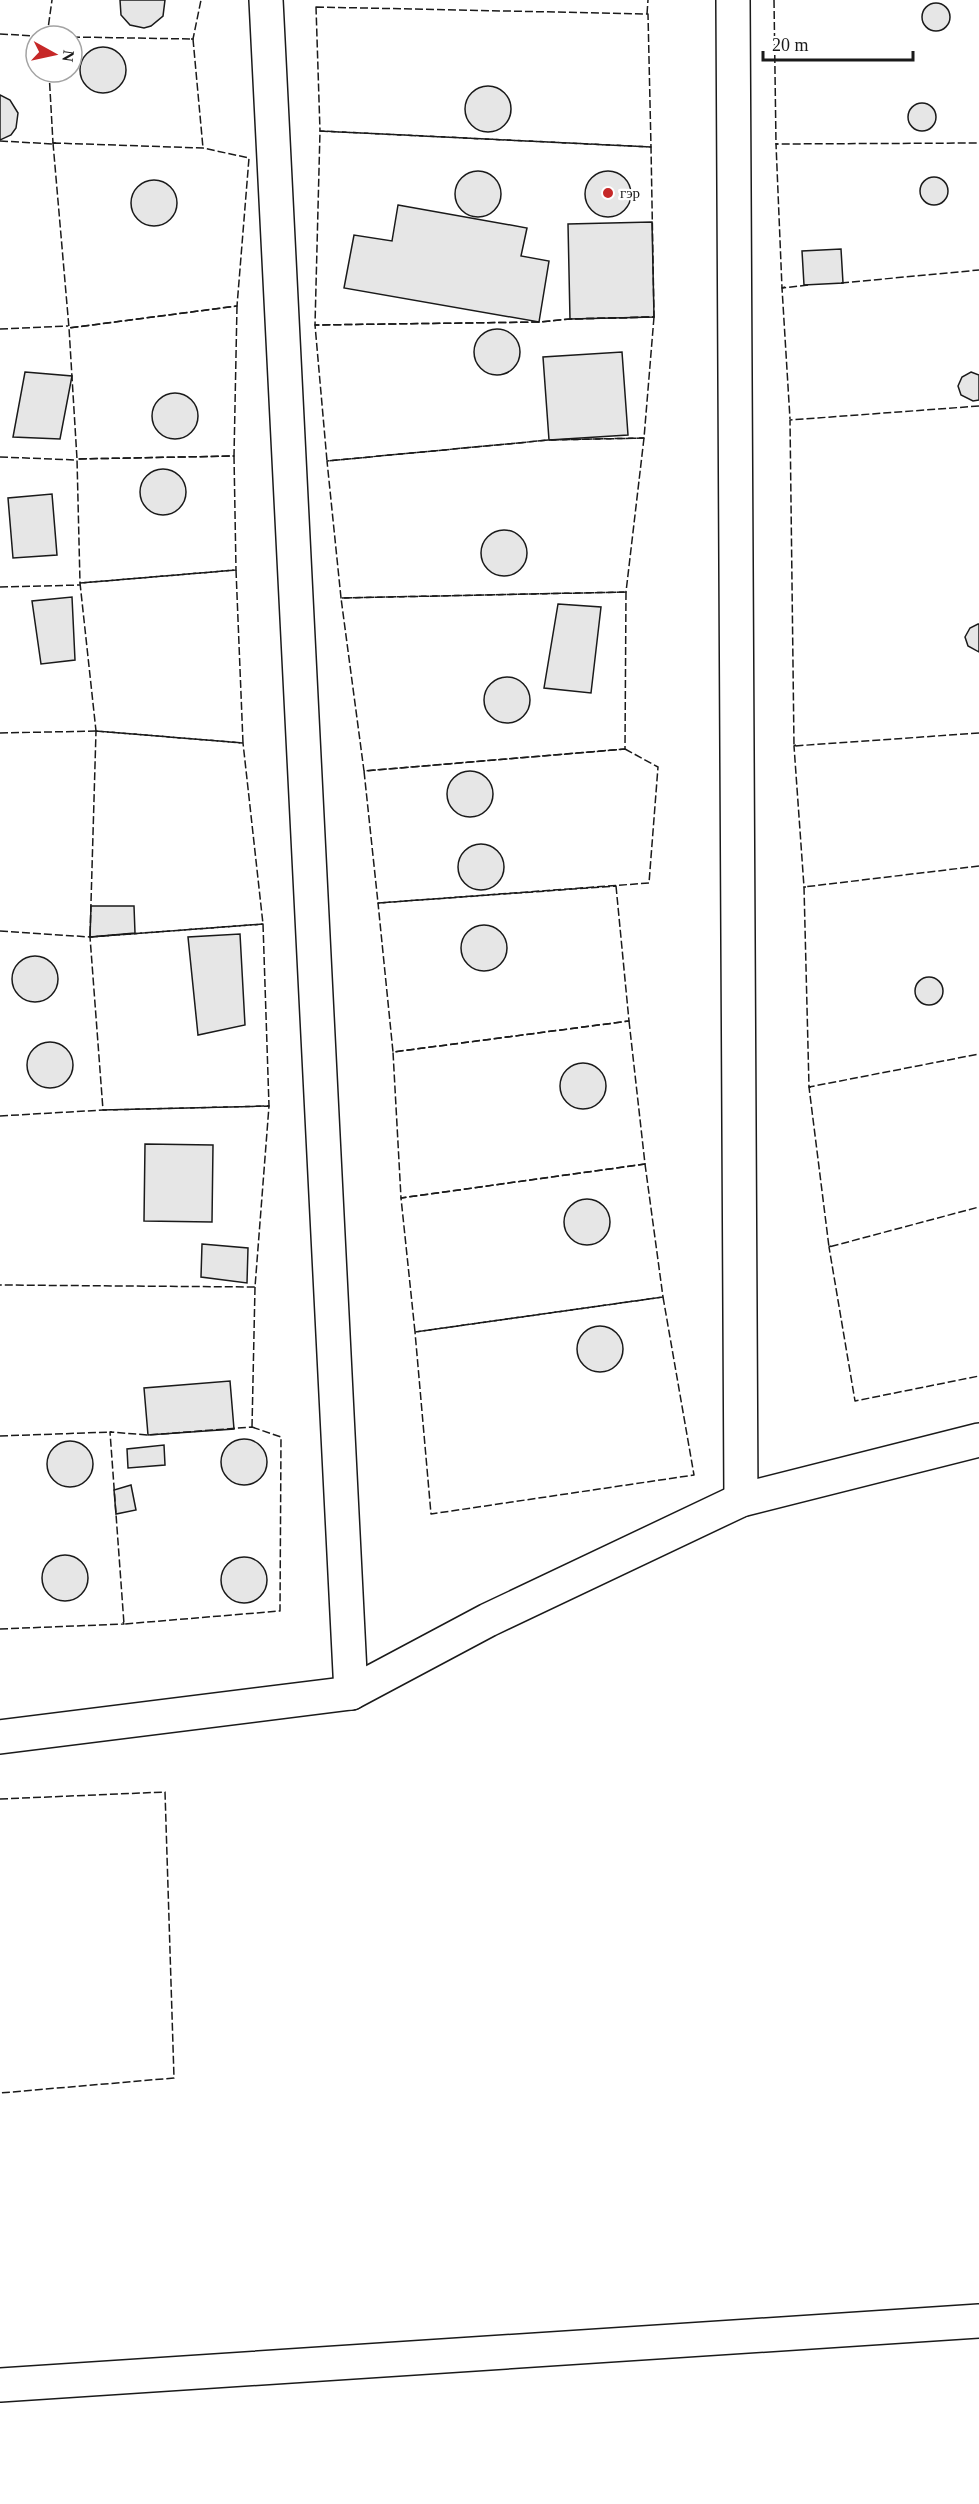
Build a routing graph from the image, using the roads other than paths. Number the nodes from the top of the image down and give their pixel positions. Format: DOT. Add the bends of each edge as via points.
graph roads {
  1 [pos="266,0"];
  2 [pos="732,0"];
  3 [pos="979,1440"];
  4 [pos="741,1500"];
  5 [pos="351,1694"];
  6 [pos="0,1737"];
  7 [pos="979,2321"];
  8 [pos="0,2385"];
  1 -- 5 [label="street"];
  2 -- 4 [label="street"];
  3 -- 4 [label="street"];
  4 -- 5 [label="street" via="488,1620"];
  5 -- 6 [label="street"];
  7 -- 8 [label="street"];
}
